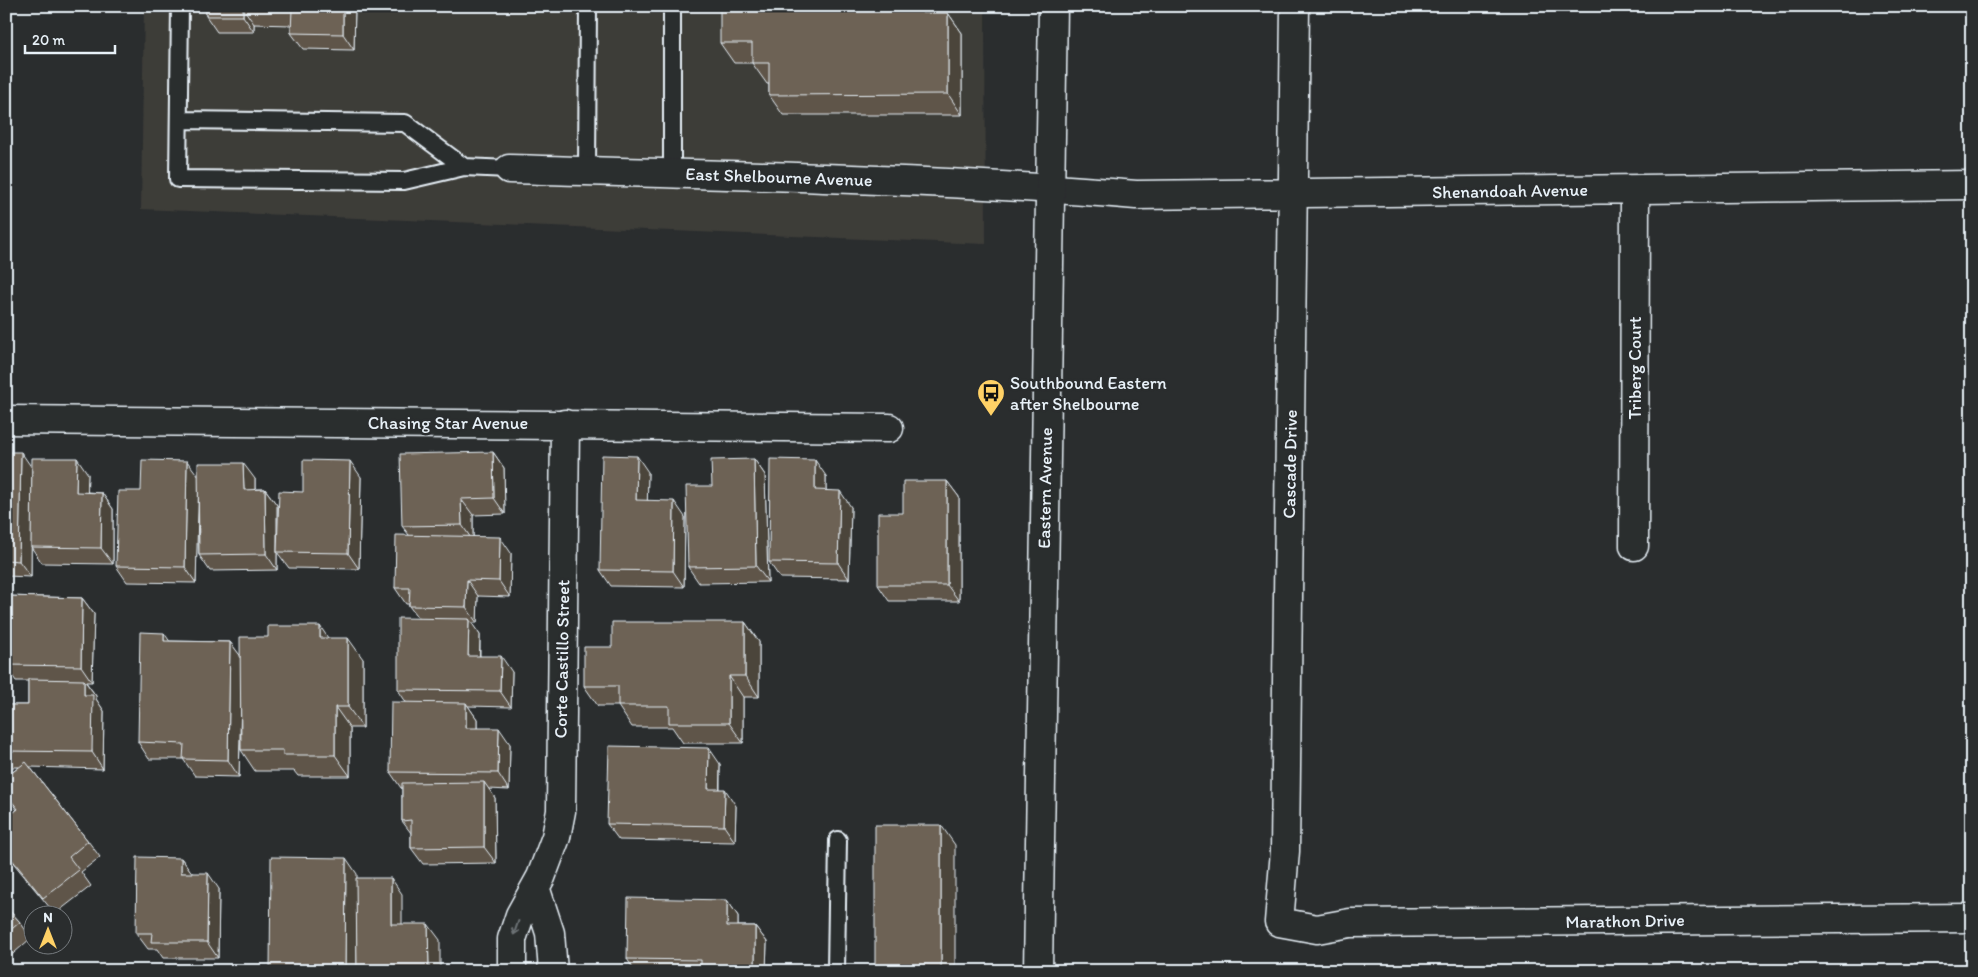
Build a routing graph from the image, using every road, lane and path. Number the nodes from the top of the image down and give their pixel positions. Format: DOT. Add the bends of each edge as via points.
graph roads {
  1 [pos="180,6"];
  2 [pos="588,6"];
  3 [pos="672,6"];
  4 [pos="1052,6"];
  5 [pos="1296,6"];
  6 [pos="179,120"];
  7 [pos="464,167"];
  8 [pos="509,168"];
  9 [pos="587,171"];
  10 [pos="672,172"];
  11 [pos="1972,185"];
  12 [pos="1050,188"];
  13 [pos="1635,190"];
  14 [pos="1294,194"];
  15 [pos="6,420"];
  16 [pos="565,424"];
  17 [pos="889,428"];
  18 [pos="1634,546"];
  19 [pos="838,840"];
  20 [pos="536,890"];
  21 [pos="1972,918"];
  22 [pos="1279,922"];
  23 [pos="512,971"];
  24 [pos="553,971"];
  25 [pos="836,971"];
  26 [pos="1038,971"];
  1 -- 6 [label="lane"];
  2 -- 9 [label="lane"];
  3 -- 10 [label="lane"];
  4 -- 12 [label="street, Eastern Avenue"];
  5 -- 14 [label="street, Cascade Drive"];
  6 -- 7 [label="lane" via="405,123"];
  6 -- 7 [label="lane" via="178,179 404,181"];
  7 -- 8 [label="lane"];
  8 -- 9 [label="street, East Shelbourne Avenue"];
  9 -- 10 [label="street, East Shelbourne Avenue"];
  10 -- 12 [label="street, East Shelbourne Avenue"];
  11 -- 13 [label="street, Shenandoah Avenue"];
  12 -- 14 [label="street, Shenandoah Avenue" via="1136,195"];
  12 -- 26 [label="street, Eastern Avenue"];
  13 -- 14 [label="street, Shenandoah Avenue"];
  13 -- 18 [label="street, Triberg Court"];
  14 -- 22 [label="street, Cascade Drive" via="1285,852"];
  15 -- 16 [label="street, Chasing Star Avenue"];
  16 -- 17 [label="street, Chasing Star Avenue"];
  16 -- 20 [label="street, Corte Castillo Street" via="561,810 556,837"];
  19 -- 25 [label="lane"];
  20 -- 23 [label="street, Corte Castillo Street, one-way" via="520,915 512,939"];
  20 -- 24 [label="street" via="550,933"];
  21 -- 22 [label="street, Marathon Drive" via="1350,923 1317,929"];
}
